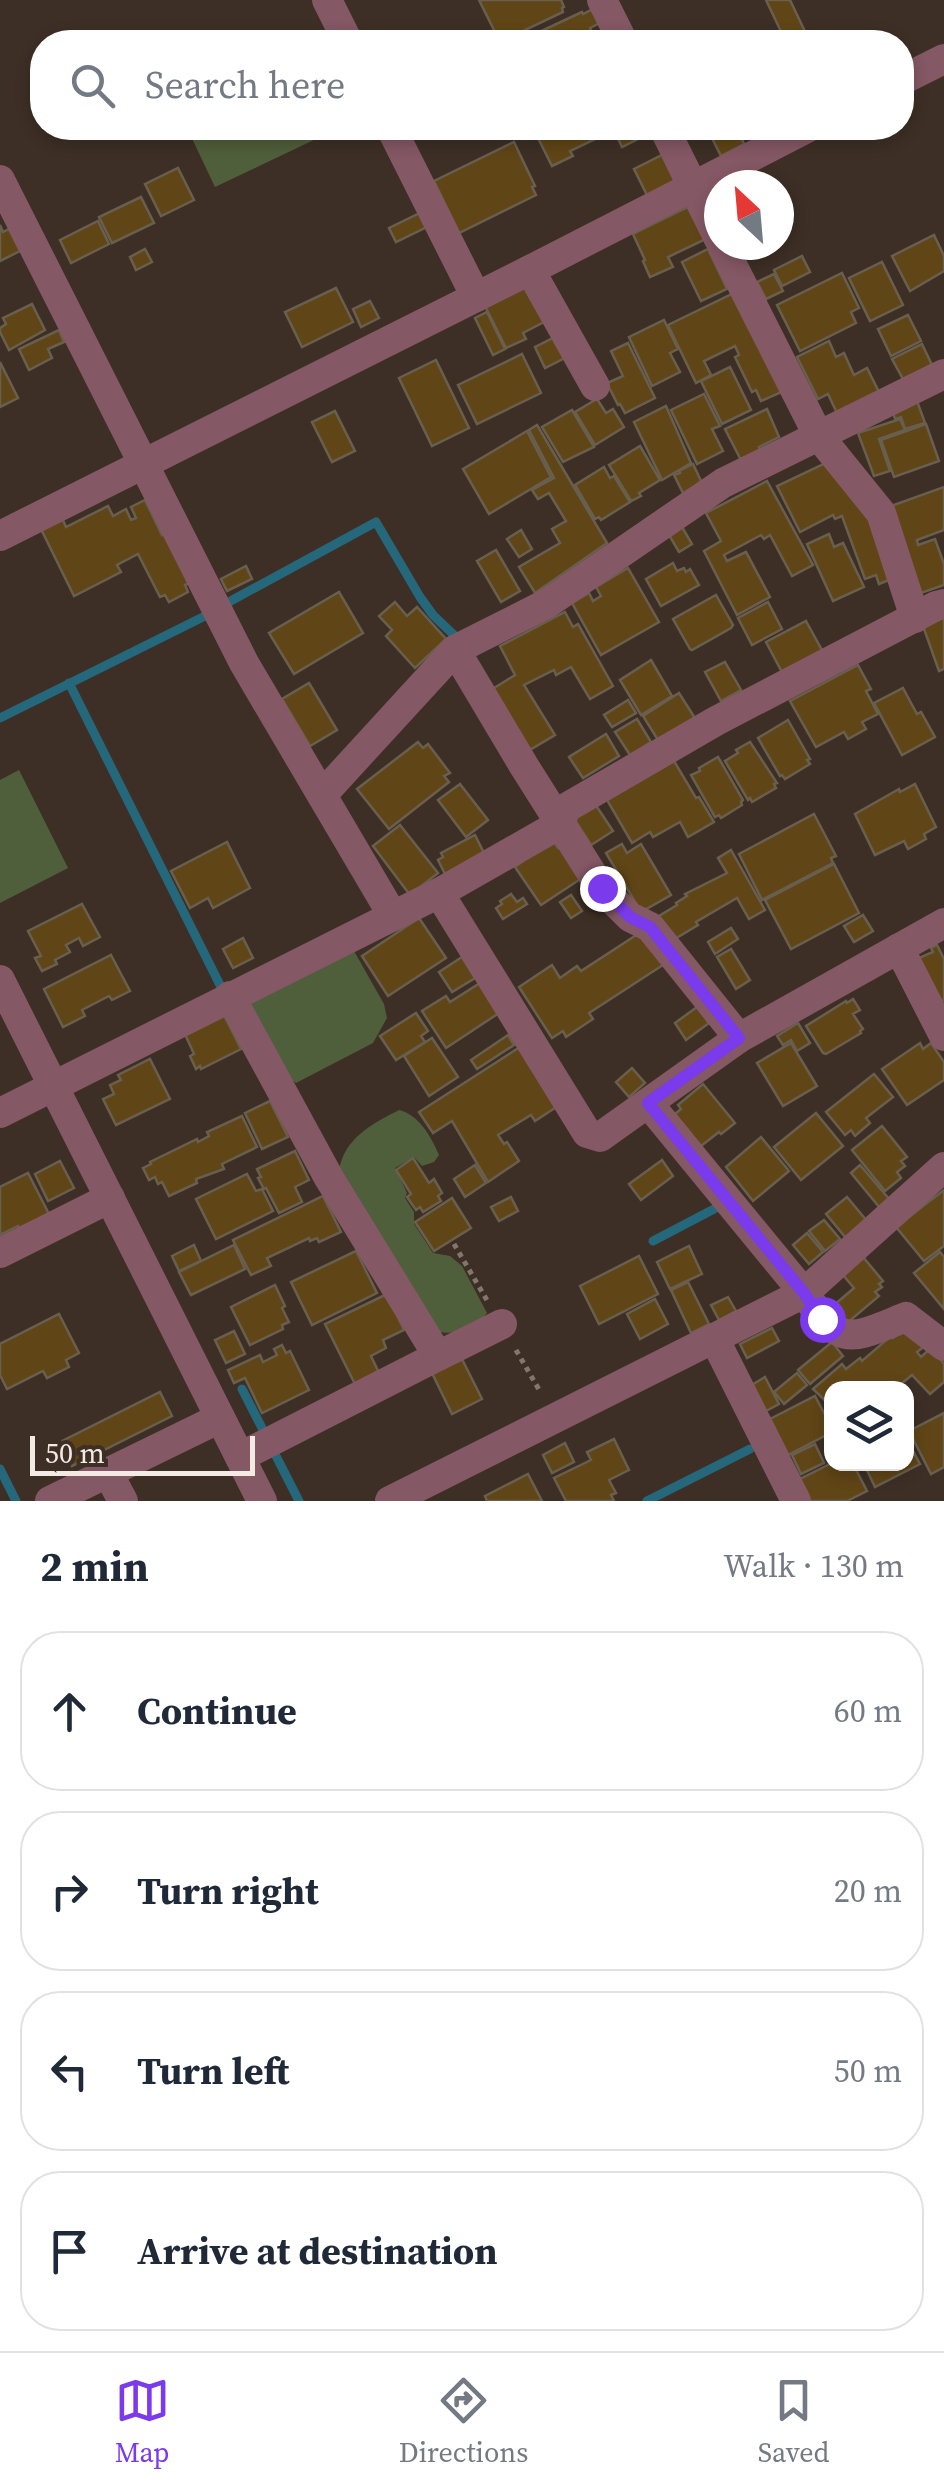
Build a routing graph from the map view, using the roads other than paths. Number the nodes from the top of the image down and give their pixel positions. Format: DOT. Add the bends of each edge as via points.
graph roads {
  1 [pos="327,0"];
  2 [pos="602,0"];
  3 [pos="342,30"];
  4 [pos="617,30"];
  5 [pos="944,59"];
  6 [pos="914,74"];
  7 [pos="397,140"];
  8 [pos="670,140"];
  9 [pos="783,140"];
  10 [pos="0,180"];
  11 [pos="692,185"];
  12 [pos="704,209"];
  13 [pos="730,260"];
  14 [pos="530,270"];
  15 [pos="476,297"];
  16 [pos="944,374"];
  17 [pos="596,386"];
  18 [pos="818,435"];
  19 [pos="142,464"];
  20 [pos="0,536"];
  21 [pos="944,604"];
  22 [pos="914,618"];
  23 [pos="455,650"];
  24 [pos="322,795"];
  25 [pos="560,824"];
  26 [pos="439,893"];
  27 [pos="393,916"];
  28 [pos="944,923"];
  29 [pos="899,948"];
  30 [pos="0,980"];
  31 [pos="230,996"];
  32 [pos="944,1036"];
  33 [pos="739,1038"];
  34 [pos="54,1086"];
  35 [pos="648,1103"];
  36 [pos="0,1114"];
  37 [pos="944,1167"];
  38 [pos="110,1198"];
  39 [pos="0,1254"];
  40 [pos="804,1293"];
  41 [pos="502,1324"];
  42 [pos="714,1338"];
  43 [pos="944,1346"];
  44 [pos="438,1356"];
  45 [pos="220,1418"];
  46 [pos="240,1457"];
  47 [pos="108,1472"];
  48 [pos="50,1501"];
  49 [pos="123,1501"];
  50 [pos="262,1501"];
  51 [pos="390,1501"];
  52 [pos="796,1501"];
  1 -- 3 [label="street"];
  2 -- 4 [label="street"];
  5 -- 6 [label="street"];
  7 -- 15 [label="street"];
  8 -- 11 [label="street"];
  9 -- 11 [label="street"];
  10 -- 19 [label="street"];
  11 -- 12 [label="street"];
  11 -- 14 [label="street"];
  13 -- 18 [label="street"];
  14 -- 15 [label="street"];
  14 -- 17 [label="street"];
  15 -- 19 [label="street"];
  16 -- 18 [label="street"];
  18 -- 22 [label="street" via="881,513"];
  18 -- 23 [label="street" via="723,483 548,603"];
  19 -- 20 [label="street"];
  19 -- 24 [label="street" via="244,663"];
  21 -- 22 [label="street"];
  22 -- 25 [label="street" via="600,788 566,808"];
  23 -- 24 [label="street"];
  23 -- 25 [label="street"];
  24 -- 27 [label="street"];
  25 -- 26 [label="street"];
  25 -- 33 [label="street" via="602,888 650,927"];
  26 -- 27 [label="street"];
  26 -- 35 [label="street" via="587,1133 600,1137"];
  27 -- 31 [label="street"];
  28 -- 29 [label="street"];
  29 -- 32 [label="street"];
  29 -- 33 [label="street"];
  30 -- 34 [label="street"];
  31 -- 34 [label="street"];
  31 -- 44 [label="street" via="329,1178"];
  33 -- 35 [label="street"];
  34 -- 36 [label="street"];
  34 -- 38 [label="street"];
  35 -- 40 [label="street"];
  37 -- 40 [label="street"];
  38 -- 39 [label="street"];
  38 -- 45 [label="street"];
  40 -- 42 [label="street"];
  40 -- 43 [label="street" via="844,1336 906,1317"];
  41 -- 44 [label="street"];
  42 -- 51 [label="street"];
  42 -- 52 [label="street"];
  44 -- 46 [label="street"];
  45 -- 46 [label="street"];
  45 -- 47 [label="street"];
  46 -- 50 [label="street"];
  47 -- 48 [label="street"];
  47 -- 49 [label="street"];
}
